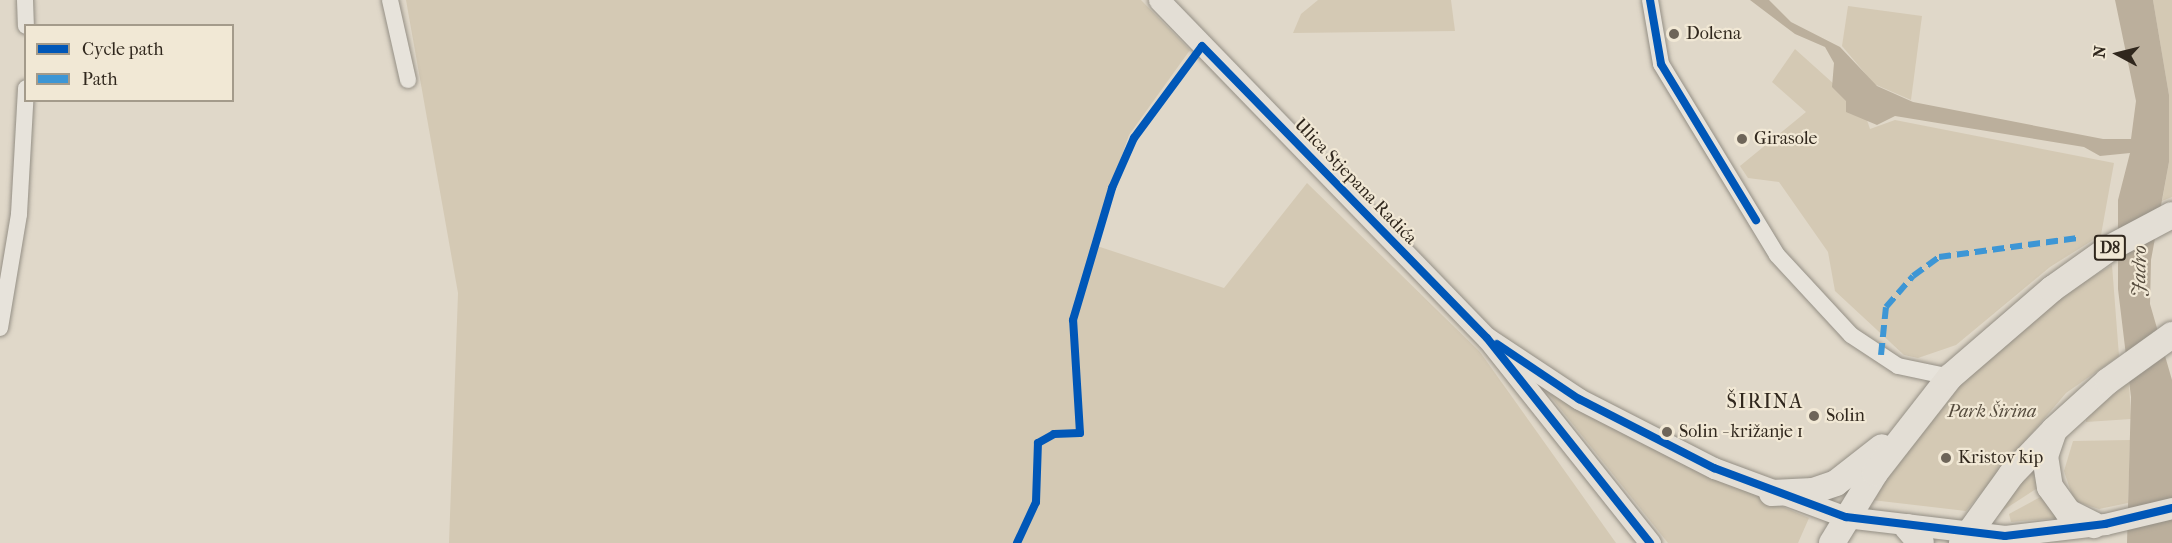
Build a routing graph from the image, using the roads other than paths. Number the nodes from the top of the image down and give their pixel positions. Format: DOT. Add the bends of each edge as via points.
graph roads {
  1 [pos="25,0"];
  2 [pos="390,0"];
  3 [pos="1159,0"];
  4 [pos="1650,0"];
  5 [pos="26,24"];
  6 [pos="408,80"];
  7 [pos="25,102"];
  8 [pos="2172,215"];
  9 [pos="0,328"];
  10 [pos="2172,335"];
  11 [pos="1487,338"];
  12 [pos="1950,377"];
  13 [pos="1910,424"];
  14 [pos="2054,430"];
  15 [pos="1772,493"];
  16 [pos="2172,508"];
  17 [pos="1846,518"];
  18 [pos="2100,524"];
  19 [pos="1914,535"];
  20 [pos="1965,538"];
  21 [pos="1650,543"];
  22 [pos="1832,543"];
  23 [pos="2067,543"];
  1 -- 5 [label="street"];
  2 -- 6 [label="street"];
  3 -- 11 [label="main road, Ulica Stjepana Radića"];
  4 -- 12 [label="street" via="1661,64 1777,255 1851,335 1899,366"];
  7 -- 9 [label="street" via="19,214"];
  8 -- 12 [label="highway, D8" via="2110,248 2052,289"];
  10 -- 14 [label="highway" via="2108,381"];
  11 -- 15 [label="main road" via="1599,410"];
  11 -- 21 [label="main road"];
  12 -- 13 [label="highway, D8"];
  13 -- 15 [label="highway" via="1836,483 1813,491"];
  13 -- 17 [label="highway, D8"];
  14 -- 18 [label="highway" via="2045,456 2050,487 2068,512"];
  14 -- 20 [label="highway" via="2011,475"];
  15 -- 17 [label="main road"];
  16 -- 18 [label="main road"];
  17 -- 19 [label="main road"];
  17 -- 22 [label="highway, D8"];
  18 -- 20 [label="main road" via="2035,534"];
  18 -- 23 [label="main road"];
  19 -- 20 [label="main road"];
}
